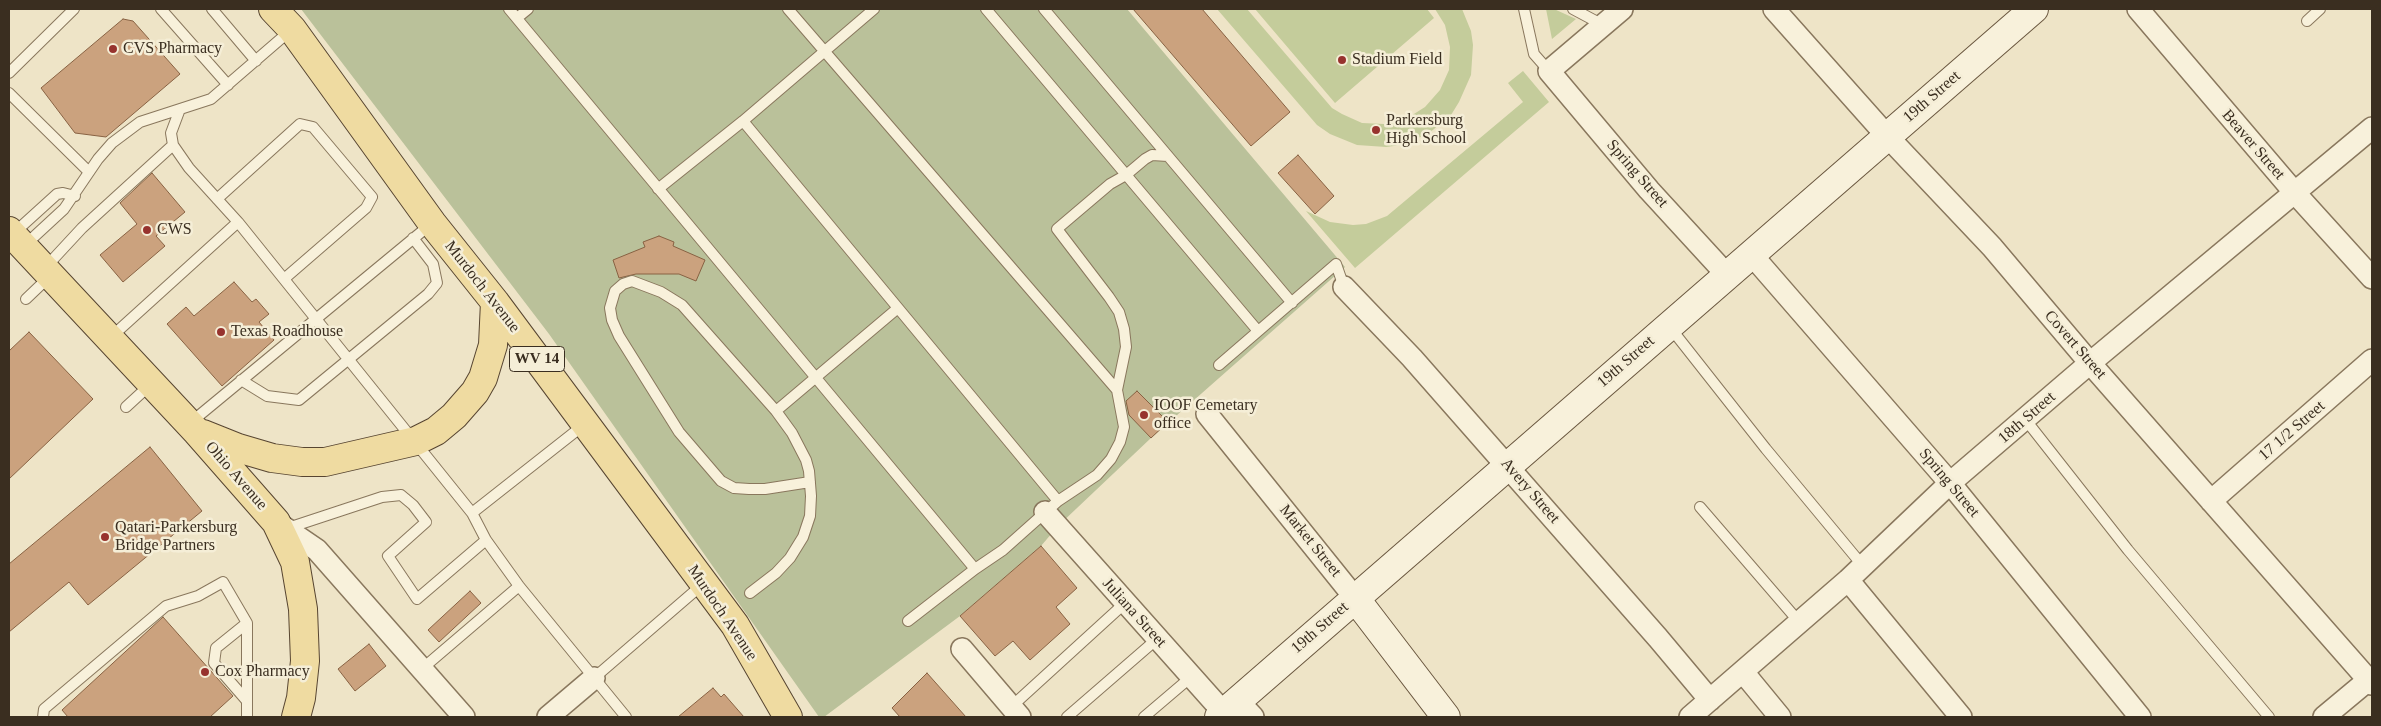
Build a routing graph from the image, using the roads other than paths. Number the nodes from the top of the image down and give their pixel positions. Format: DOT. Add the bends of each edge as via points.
graph roads {
  1 [pos="74,9"];
  2 [pos="161,9"];
  3 [pos="212,9"];
  4 [pos="273,9"];
  5 [pos="509,9"];
  6 [pos="528,9"];
  7 [pos="788,9"];
  8 [pos="874,9"];
  9 [pos="986,9"];
  10 [pos="1044,9"];
  11 [pos="1524,9"];
  12 [pos="1572,9"];
  13 [pos="1622,9"];
  14 [pos="1774,9"];
  15 [pos="2034,9"];
  16 [pos="2138,9"];
  17 [pos="2320,9"];
  18 [pos="517,18"];
  19 [pos="2307,22"];
  20 [pos="1603,25"];
  21 [pos="292,29"];
  22 [pos="824,52"];
  23 [pos="256,61"];
  24 [pos="1548,71"];
  25 [pos="9,72"];
  26 [pos="228,85"];
  27 [pos="9,92"];
  28 [pos="180,109"];
  29 [pos="743,121"];
  30 [pos="2372,128"];
  31 [pos="1887,136"];
  32 [pos="173,145"];
  33 [pos="1168,156"];
  34 [pos="89,172"];
  35 [pos="1126,175"];
  36 [pos="658,189"];
  37 [pos="2295,193"];
  38 [pos="75,196"];
  39 [pos="217,199"];
  40 [pos="238,222"];
  41 [pos="422,231"];
  42 [pos="26,253"];
  43 [pos="1750,254"];
  44 [pos="1727,275"];
  45 [pos="2372,278"];
  46 [pos="284,279"];
  47 [pos="1344,287"];
  48 [pos="26,299"];
  49 [pos="495,302"];
  50 [pos="1292,302"];
  51 [pos="898,308"];
  52 [pos="316,318"];
  53 [pos="1668,326"];
  54 [pos="1258,331"];
  55 [pos="109,339"];
  56 [pos="349,358"];
  57 [pos="2372,360"];
  58 [pos="2090,363"];
  59 [pos="1219,365"];
  60 [pos="815,376"];
  61 [pos="241,380"];
  62 [pos="152,384"];
  63 [pos="1117,390"];
  64 [pos="126,407"];
  65 [pos="776,411"];
  66 [pos="1207,414"];
  67 [pos="2025,419"];
  68 [pos="586,424"];
  69 [pos="193,428"];
  70 [pos="416,442"];
  71 [pos="1508,465"];
  72 [pos="810,482"];
  73 [pos="1950,483"];
  74 [pos="2212,501"];
  75 [pos="1051,507"];
  76 [pos="1700,507"];
  77 [pos="472,513"];
  78 [pos="282,525"];
  79 [pos="486,540"];
  80 [pos="1864,566"];
  81 [pos="975,568"];
  82 [pos="1848,580"];
  83 [pos="704,584"];
  84 [pos="520,586"];
  85 [pos="750,593"];
  86 [pos="1355,598"];
  87 [pos="1126,603"];
  88 [pos="908,620"];
  89 [pos="247,623"];
  90 [pos="1800,623"];
  91 [pos="1158,639"];
  92 [pos="962,649"];
  93 [pos="423,668"];
  94 [pos="1743,672"];
  95 [pos="1191,677"];
  96 [pos="594,678"];
  97 [pos="2371,680"];
  98 [pos="1710,700"];
  99 [pos="246,702"];
  100 [pos="1015,712"];
  101 [pos="1233,712"];
  102 [pos="43,717"];
  103 [pos="247,717"];
  104 [pos="296,717"];
  105 [pos="464,717"];
  106 [pos="548,717"];
  107 [pos="626,717"];
  108 [pos="788,717"];
  109 [pos="1067,717"];
  110 [pos="1144,717"];
  111 [pos="1446,717"];
  112 [pos="1690,717"];
  113 [pos="1780,717"];
  114 [pos="1961,717"];
  115 [pos="2140,717"];
  116 [pos="2269,717"];
  117 [pos="2324,717"];
  1 -- 25 [label="lane"];
  2 -- 26 [label="lane"];
  3 -- 23 [label="lane"];
  4 -- 21 [label="main road, Murdoch Avenue / WV 14"];
  5 -- 18 [label="lane"];
  6 -- 18 [label="lane"];
  7 -- 22 [label="lane"];
  8 -- 22 [label="lane"];
  9 -- 35 [label="lane"];
  10 -- 33 [label="lane"];
  11 -- 24 [label="lane" via="1534,54"];
  12 -- 20 [label="lane"];
  13 -- 20 [label="street"];
  14 -- 31 [label="street, Covert Street"];
  15 -- 31 [label="street, 19th Street"];
  16 -- 37 [label="street, Beaver Street"];
  17 -- 19 [label="lane"];
  18 -- 36 [label="lane"];
  20 -- 24 [label="street"];
  21 -- 23 [label="lane"];
  21 -- 41 [label="main road, Murdoch Avenue / WV 14"];
  22 -- 29 [label="lane"];
  22 -- 63 [label="lane"];
  23 -- 26 [label="lane"];
  24 -- 44 [label="street, Spring Street" via="1649,190"];
  26 -- 28 [label="lane" via="210,99"];
  27 -- 34 [label="lane"];
  28 -- 32 [label="lane" via="171,134"];
  28 -- 34 [label="lane" via="140,122 112,143"];
  29 -- 36 [label="lane"];
  29 -- 51 [label="lane"];
  30 -- 37 [label="street, 18th Street"];
  31 -- 43 [label="street, 19th Street"];
  31 -- 58 [label="street, Covert Street" via="1992,247"];
  32 -- 39 [label="lane"];
  32 -- 42 [label="lane" via="82,228"];
  33 -- 35 [label="lane" via="1152,155"];
  33 -- 50 [label="lane"];
  34 -- 38 [label="lane"];
  35 -- 54 [label="lane"];
  35 -- 63 [label="lane" via="1110,184 1057,230 1119,312 1126,347"];
  36 -- 60 [label="lane"];
  37 -- 45 [label="street, Beaver Street"];
  37 -- 58 [label="street, 18th Street"];
  38 -- 42 [label="lane"];
  38 -- 42 [label="lane" via="57,194"];
  39 -- 40 [label="lane"];
  39 -- 46 [label="lane" via="300,124 313,126 372,197 366,208"];
  40 -- 46 [label="lane"];
  40 -- 55 [label="lane"];
  41 -- 49 [label="main road, Murdoch Avenue / WV 14"];
  41 -- 52 [label="lane"];
  41 -- 56 [label="lane" via="437,283 428,294"];
  42 -- 48 [label="lane"];
  42 -- 55 [label="main road, Ohio Avenue"];
  43 -- 44 [label="street, 19th Street"];
  43 -- 73 [label="street, Spring Street"];
  44 -- 53 [label="street, 19th Street"];
  46 -- 52 [label="lane"];
  47 -- 50 [label="lane" via="1336,264"];
  47 -- 71 [label="street, Avery Street"];
  49 -- 68 [label="main road, Murdoch Avenue / WV 14"];
  49 -- 70 [label="main road" via="493,345 483,378 454,416"];
  50 -- 54 [label="lane"];
  51 -- 60 [label="lane"];
  51 -- 75 [label="lane"];
  52 -- 56 [label="lane"];
  52 -- 61 [label="lane"];
  53 -- 71 [label="street, 19th Street"];
  53 -- 80 [label="lane"];
  54 -- 59 [label="lane"];
  55 -- 62 [label="main road, Ohio Avenue"];
  56 -- 61 [label="lane" via="299,400 267,396"];
  56 -- 70 [label="lane"];
  57 -- 74 [label="street, 17 1/2 Street"];
  58 -- 67 [label="street, 18th Street"];
  58 -- 74 [label="street, Covert Street"];
  60 -- 65 [label="lane"];
  60 -- 81 [label="lane"];
  61 -- 69 [label="lane"];
  62 -- 64 [label="lane"];
  62 -- 69 [label="main road, Ohio Avenue"];
  63 -- 75 [label="lane" via="1124,427 1111,459 1097,474"];
  65 -- 72 [label="lane" via="792,432 806,460"];
  65 -- 72 [label="lane" via="682,305 661,292 632,281 615,291 610,308 620,336 679,432 721,481 734,488 749,489"];
  66 -- 86 [label="street, Market Street"];
  67 -- 73 [label="street, 18th Street"];
  67 -- 116 [label="lane"];
  68 -- 77 [label="lane"];
  68 -- 83 [label="main road, Murdoch Avenue / WV 14"];
  69 -- 70 [label="main road" via="238,448 272,458 302,462 325,462"];
  69 -- 78 [label="main road, Ohio Avenue"];
  70 -- 77 [label="lane"];
  71 -- 86 [label="street, 19th Street"];
  71 -- 98 [label="street, Avery Street"];
  72 -- 85 [label="lane" via="810,516 803,537 776,573"];
  73 -- 80 [label="street, 18th Street"];
  73 -- 115 [label="street, Spring Street"];
  74 -- 97 [label="street, Covert Street"];
  75 -- 81 [label="lane" via="1003,550"];
  75 -- 87 [label="street, Juliana Street"];
  76 -- 90 [label="lane"];
  77 -- 79 [label="lane"];
  78 -- 79 [label="lane" via="382,497 401,495 426,522 388,556 417,599"];
  78 -- 93 [label="street, Ohio Avenue" via="318,550"];
  78 -- 104 [label="main road" via="295,562 303,609 306,661"];
  79 -- 84 [label="lane"];
  80 -- 82 [label="street, 18th Street"];
  81 -- 88 [label="lane"];
  82 -- 90 [label="street, 18th Street"];
  82 -- 114 [label="street"];
  83 -- 96 [label="lane"];
  83 -- 108 [label="main road, Murdoch Avenue / WV 14" via="735,625"];
  84 -- 93 [label="lane"];
  84 -- 96 [label="lane"];
  86 -- 101 [label="street, 19th Street"];
  86 -- 111 [label="street, Market Street"];
  87 -- 91 [label="street, Juliana Street"];
  87 -- 100 [label="lane"];
  89 -- 99 [label="lane"];
  89 -- 99 [label="lane" via="216,648 214,663"];
  89 -- 102 [label="lane" via="223,582 198,596 166,606 44,709"];
  90 -- 94 [label="street, 18th Street"];
  91 -- 95 [label="street, Juliana Street"];
  91 -- 109 [label="lane"];
  92 -- 100 [label="street"];
  93 -- 105 [label="street, Ohio Avenue"];
  94 -- 98 [label="street, 18th Street"];
  94 -- 113 [label="street"];
  95 -- 101 [label="street, Juliana Street"];
  95 -- 110 [label="lane"];
  96 -- 106 [label="street"];
  96 -- 107 [label="lane"];
  97 -- 117 [label="street"];
  98 -- 112 [label="street, 18th Street"];
  99 -- 103 [label="lane"];
}
